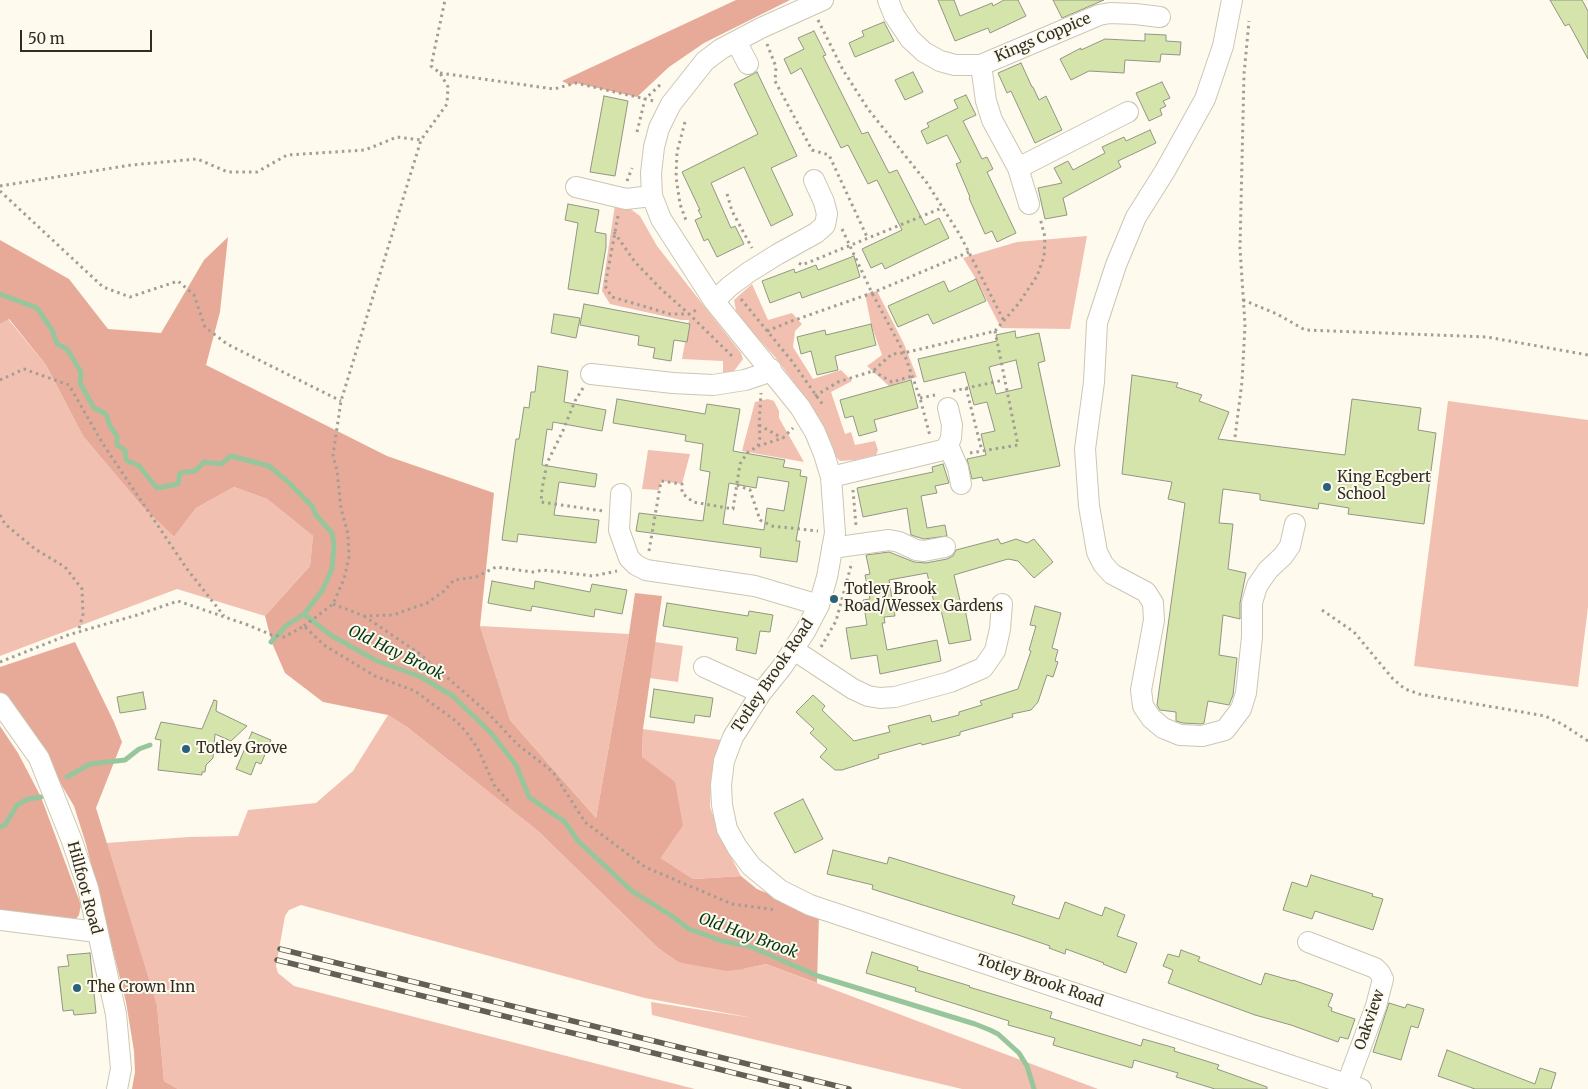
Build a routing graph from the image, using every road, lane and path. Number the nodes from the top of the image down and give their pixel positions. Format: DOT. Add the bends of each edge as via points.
graph roads {
  1 [pos="444,0"];
  2 [pos="888,0"];
  3 [pos="1232,0"];
  4 [pos="817,3"];
  5 [pos="1136,7"];
  6 [pos="1249,12"];
  7 [pos="1160,17"];
  8 [pos="761,28"];
  9 [pos="736,41"];
  10 [pos="748,64"];
  11 [pos="981,65"];
  12 [pos="440,72"];
  13 [pos="671,104"];
  14 [pos="1128,112"];
  15 [pos="421,140"];
  16 [pos="1018,168"];
  17 [pos="814,180"];
  18 [pos="0,186"];
  19 [pos="576,187"];
  20 [pos="0,191"];
  21 [pos="728,194"];
  22 [pos="652,196"];
  23 [pos="1029,204"];
  24 [pos="942,208"];
  25 [pos="827,214"];
  26 [pos="614,231"];
  27 [pos="868,238"];
  28 [pos="851,246"];
  29 [pos="969,252"];
  30 [pos="770,259"];
  31 [pos="872,293"];
  32 [pos="1243,300"];
  33 [pos="714,301"];
  34 [pos="1004,321"];
  35 [pos="767,331"];
  36 [pos="995,331"];
  37 [pos="904,353"];
  38 [pos="1588,355"];
  39 [pos="734,357"];
  40 [pos="873,371"];
  41 [pos="767,372"];
  42 [pos="591,374"];
  43 [pos="912,376"];
  44 [pos="0,380"];
  45 [pos="1004,380"];
  46 [pos="966,388"];
  47 [pos="920,398"];
  48 [pos="945,398"];
  49 [pos="341,401"];
  50 [pos="803,411"];
  51 [pos="759,425"];
  52 [pos="1235,437"];
  53 [pos="783,438"];
  54 [pos="758,446"];
  55 [pos="945,450"];
  56 [pos="982,451"];
  57 [pos="831,477"];
  58 [pos="961,484"];
  59 [pos="737,485"];
  60 [pos="620,503"];
  61 [pos="0,515"];
  62 [pos="1295,524"];
  63 [pos="833,541"];
  64 [pos="945,548"];
  65 [pos="641,567"];
  66 [pos="333,604"];
  67 [pos="1002,604"];
  68 [pos="818,605"];
  69 [pos="1322,610"];
  70 [pos="364,616"];
  71 [pos="225,617"];
  72 [pos="304,626"];
  73 [pos="78,632"];
  74 [pos="794,650"];
  75 [pos="0,662"];
  76 [pos="704,667"];
  77 [pos="761,693"];
  78 [pos="0,703"];
  79 [pos="1588,741"];
  80 [pos="510,803"];
  81 [pos="810,905"];
  82 [pos="0,920"];
  83 [pos="97,932"];
  84 [pos="1308,942"];
  85 [pos="1354,1087"];
  86 [pos="117,1089"];
  1 -- 12 [label="path" via="431,66"];
  2 -- 11 [label="street, Kings Coppice" via="910,39 924,52 954,65"];
  3 -- 62 [label="street" via="1223,46 1205,99 1136,217 1097,322 1094,382 1084,449 1097,552 1102,564 1112,574 1146,592 1153,603 1154,620 1141,690 1143,706 1163,728 1180,735 1202,736 1225,730 1241,709 1246,693 1252,637 1252,603 1257,586 1290,546"];
  4 -- 8 [label="street, Totley Brook Road"];
  4 -- 24 [label="path" via="843,70"];
  5 -- 7 [label="street, Kings Coppice"];
  5 -- 11 [label="street, Kings Coppice" via="1099,15"];
  6 -- 32 [label="path" via="1244,74 1240,248"];
  8 -- 9 [label="street, Totley Brook Road"];
  8 -- 27 [label="path" via="776,67 775,82 812,150 828,155"];
  9 -- 10 [label="street"];
  9 -- 13 [label="street, Totley Brook Road" via="705,61"];
  11 -- 16 [label="street, Kings Coppice" via="992,120"];
  12 -- 13 [label="path" via="554,89 576,84"];
  12 -- 15 [label="path" via="448,87 447,104"];
  13 -- 22 [label="street, Totley Brook Road" via="654,146"];
  14 -- 16 [label="street"];
  15 -- 18 [label="path" via="397,138 365,150 286,155 257,172 228,172 197,159 131,165"];
  15 -- 49 [label="path"];
  16 -- 23 [label="street, Kings Coppice"];
  17 -- 25 [label="street"];
  19 -- 22 [label="street" via="626,199"];
  20 -- 49 [label="path" via="103,288 130,297 178,281 194,295 205,327 227,344"];
  21 -- 30 [label="path" via="732,211"];
  22 -- 33 [label="street, Totley Brook Road" via="661,219"];
  23 -- 34 [label="path" via="1040,216 1045,237 1044,257 1037,276"];
  24 -- 27 [label="path"];
  24 -- 29 [label="path"];
  25 -- 28 [label="path" via="839,223"];
  25 -- 30 [label="street" via="825,225 816,233"];
  26 -- 39 [label="path" via="635,262"];
  27 -- 28 [label="path"];
  28 -- 30 [label="path" via="802,265"];
  28 -- 31 [label="path"];
  29 -- 31 [label="path"];
  29 -- 34 [label="path"];
  30 -- 33 [label="street"];
  31 -- 35 [label="path"];
  31 -- 37 [label="path"];
  32 -- 38 [label="path" via="1305,330 1487,337"];
  32 -- 52 [label="path" via="1243,360"];
  33 -- 41 [label="street, Totley Brook Road"];
  34 -- 36 [label="path"];
  36 -- 37 [label="path"];
  36 -- 45 [label="path"];
  37 -- 40 [label="path" via="892,354"];
  37 -- 43 [label="path"];
  40 -- 43 [label="path" via="892,382"];
  40 -- 50 [label="path" via="838,382"];
  41 -- 42 [label="street" via="745,380 713,385"];
  41 -- 50 [label="street, Totley Brook Road"];
  41 -- 51 [label="path"];
  42 -- 60 [label="path" via="547,463 541,502"];
  43 -- 47 [label="path"];
  44 -- 71 [label="path" via="24,369 69,385 103,444 187,569"];
  45 -- 46 [label="path"];
  45 -- 56 [label="path" via="1018,445"];
  46 -- 48 [label="path"];
  46 -- 56 [label="path"];
  47 -- 48 [label="path"];
  47 -- 55 [label="path"];
  48 -- 55 [label="street" via="952,438"];
  49 -- 66 [label="path" via="333,455 348,534 349,557 344,580"];
  50 -- 53 [label="path"];
  50 -- 57 [label="street, Totley Brook Road" via="821,447"];
  51 -- 53 [label="path"];
  51 -- 54 [label="path"];
  53 -- 54 [label="path"];
  54 -- 59 [label="path" via="747,453 740,464"];
  55 -- 56 [label="path"];
  55 -- 57 [label="street"];
  55 -- 58 [label="street"];
  57 -- 63 [label="street, Totley Brook Road"];
  59 -- 63 [label="path" via="750,490 760,520"];
  59 -- 65 [label="path" via="733,509 693,502 682,493 682,484 661,481"];
  60 -- 65 [label="street" via="619,530 624,546 629,558"];
  61 -- 73 [label="path" via="5,524 35,549 65,567 82,589 83,614"];
  63 -- 64 [label="street" via="889,540 924,552"];
  63 -- 68 [label="street, Totley Brook Road"];
  65 -- 68 [label="street" via="755,586"];
  65 -- 70 [label="path" via="593,576 496,567 476,577 454,580 428,603 393,615"];
  66 -- 70 [label="path"];
  66 -- 72 [label="path"];
  67 -- 74 [label="street" via="995,651 984,668 950,682 895,697 868,696"];
  68 -- 74 [label="street, Totley Brook Road"];
  69 -- 79 [label="path" via="1354,632 1405,689 1545,716"];
  70 -- 81 [label="path" via="420,654 488,713 517,744 553,772 585,822 646,868 732,904 785,911"];
  71 -- 72 [label="path" via="272,636 284,637"];
  71 -- 73 [label="path" via="178,601"];
  72 -- 80 [label="path" via="324,645 375,676 415,691 456,722 468,733 494,785"];
  73 -- 75 [label="path"];
  74 -- 77 [label="street, Totley Brook Road"];
  76 -- 77 [label="street"];
  77 -- 81 [label="street, Totley Brook Road" via="732,737 724,761 722,805 728,829 751,866 780,890"];
  78 -- 83 [label="street, Hillfoot Road" via="39,758 88,888"];
  81 -- 85 [label="street, Totley Brook Road"];
  82 -- 83 [label="street"];
  83 -- 86 [label="street, Hillfoot Road" via="116,1014 121,1069"];
  84 -- 85 [label="street, Oakview" via="1374,968 1383,979"];
}
